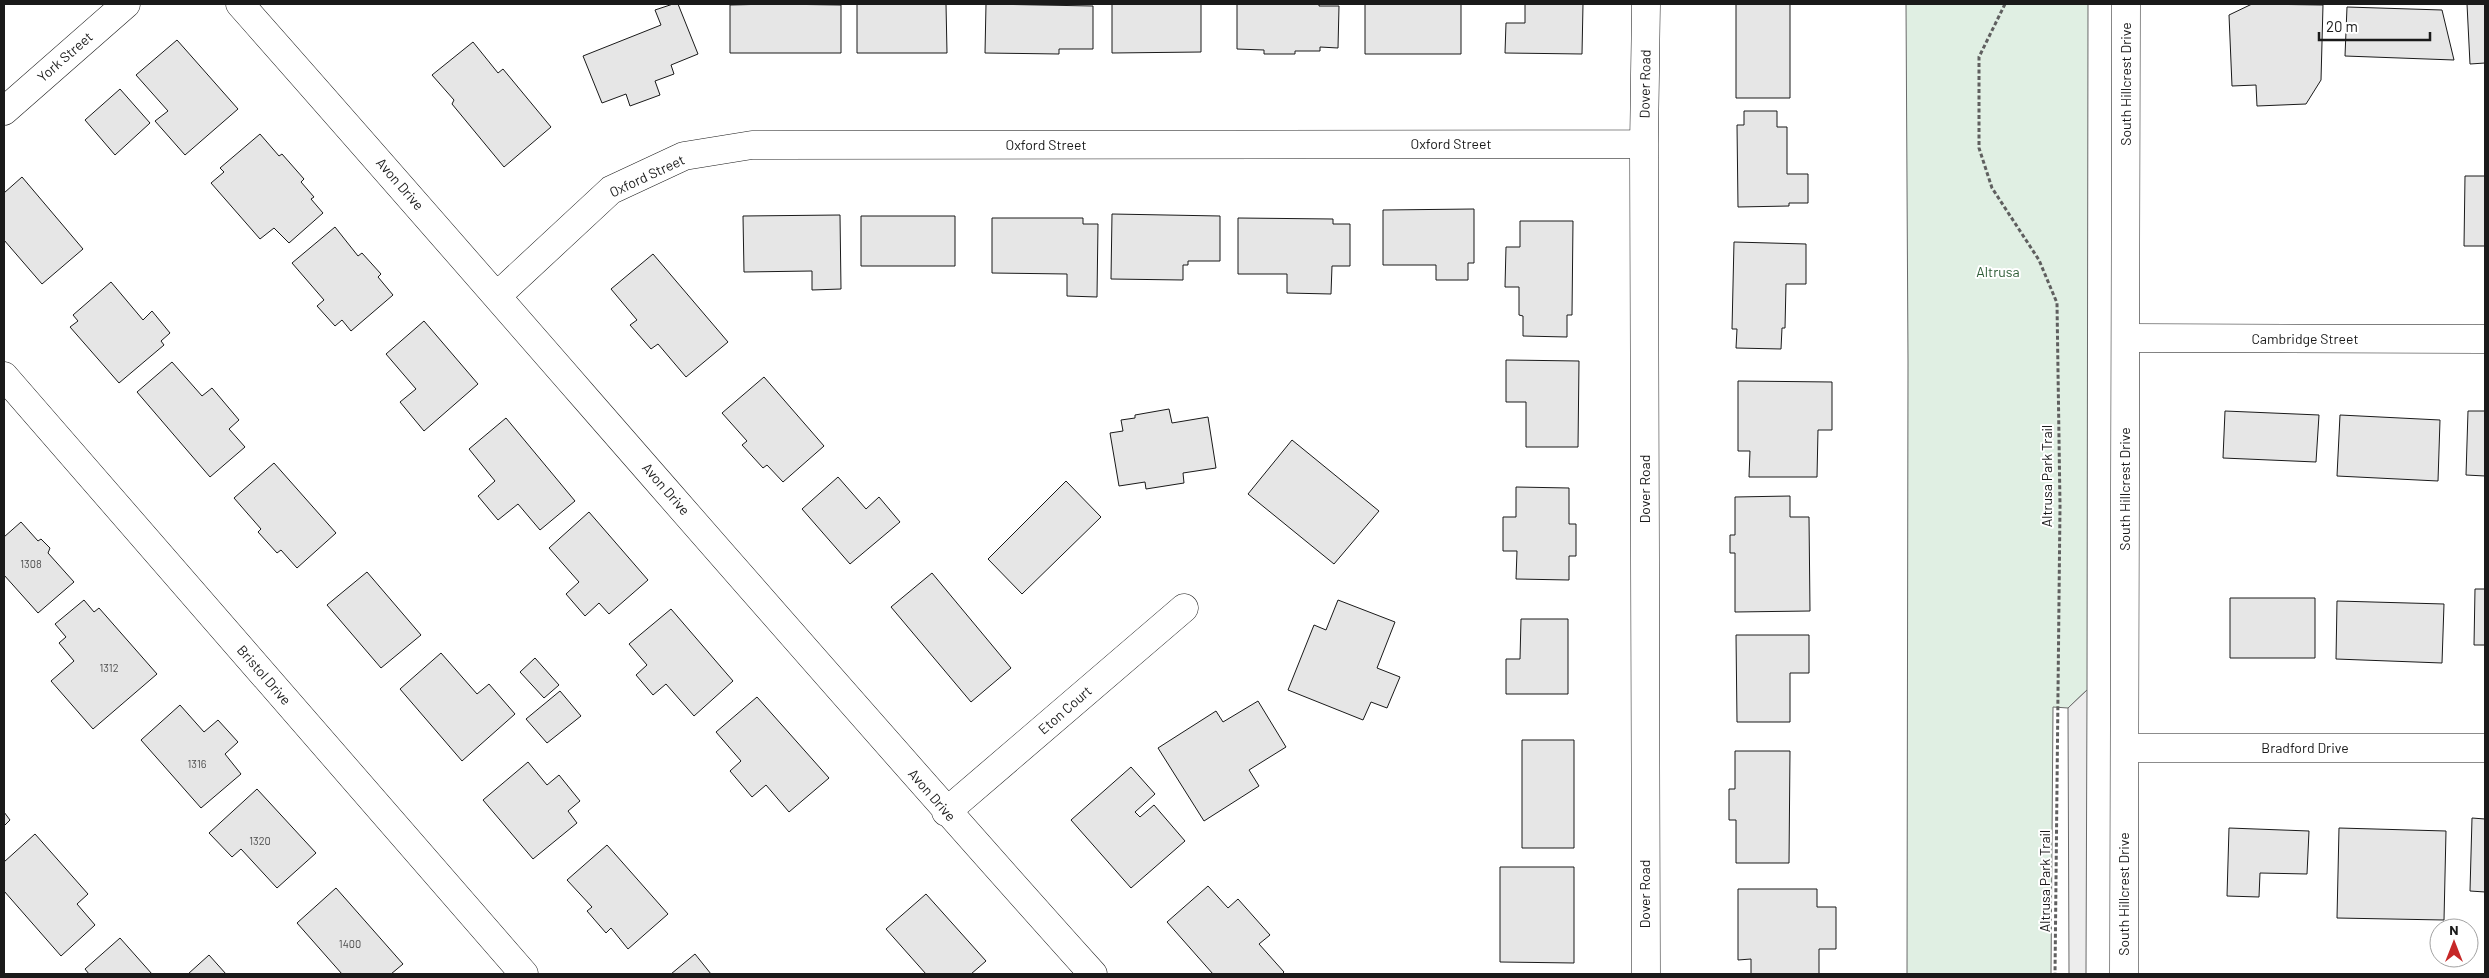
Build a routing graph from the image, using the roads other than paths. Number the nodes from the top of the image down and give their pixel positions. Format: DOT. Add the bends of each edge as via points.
graph roads {
  1 [pos="126,4"];
  2 [pos="240,4"];
  3 [pos="1646,4"];
  4 [pos="2126,4"];
  5 [pos="4,111"];
  6 [pos="1644,144"];
  7 [pos="498,295"];
  8 [pos="2126,338"];
  9 [pos="2485,339"];
  10 [pos="4,376"];
  11 [pos="1184,608"];
  12 [pos="2125,748"];
  13 [pos="2485,748"];
  14 [pos="946,812"];
  15 [pos="524,974"];
  16 [pos="1093,974"];
  17 [pos="1646,974"];
  18 [pos="2124,974"];
  1 -- 5 [label="street, York Street"];
  2 -- 7 [label="street, Avon Drive"];
  3 -- 6 [label="street, Dover Road"];
  4 -- 8 [label="street, South Hillcrest Drive"];
  6 -- 7 [label="street, Oxford Street" via="752,145 684,156 610,190"];
  6 -- 17 [label="street, Dover Road"];
  7 -- 14 [label="street, Avon Drive"];
  8 -- 9 [label="street, Cambridge Street"];
  8 -- 12 [label="street, South Hillcrest Drive"];
  10 -- 15 [label="street, Bristol Drive"];
  11 -- 14 [label="street, Eton Court"];
  12 -- 13 [label="street, Bradford Drive"];
  12 -- 18 [label="street, South Hillcrest Drive"];
  14 -- 16 [label="street, Avon Drive"];
}
